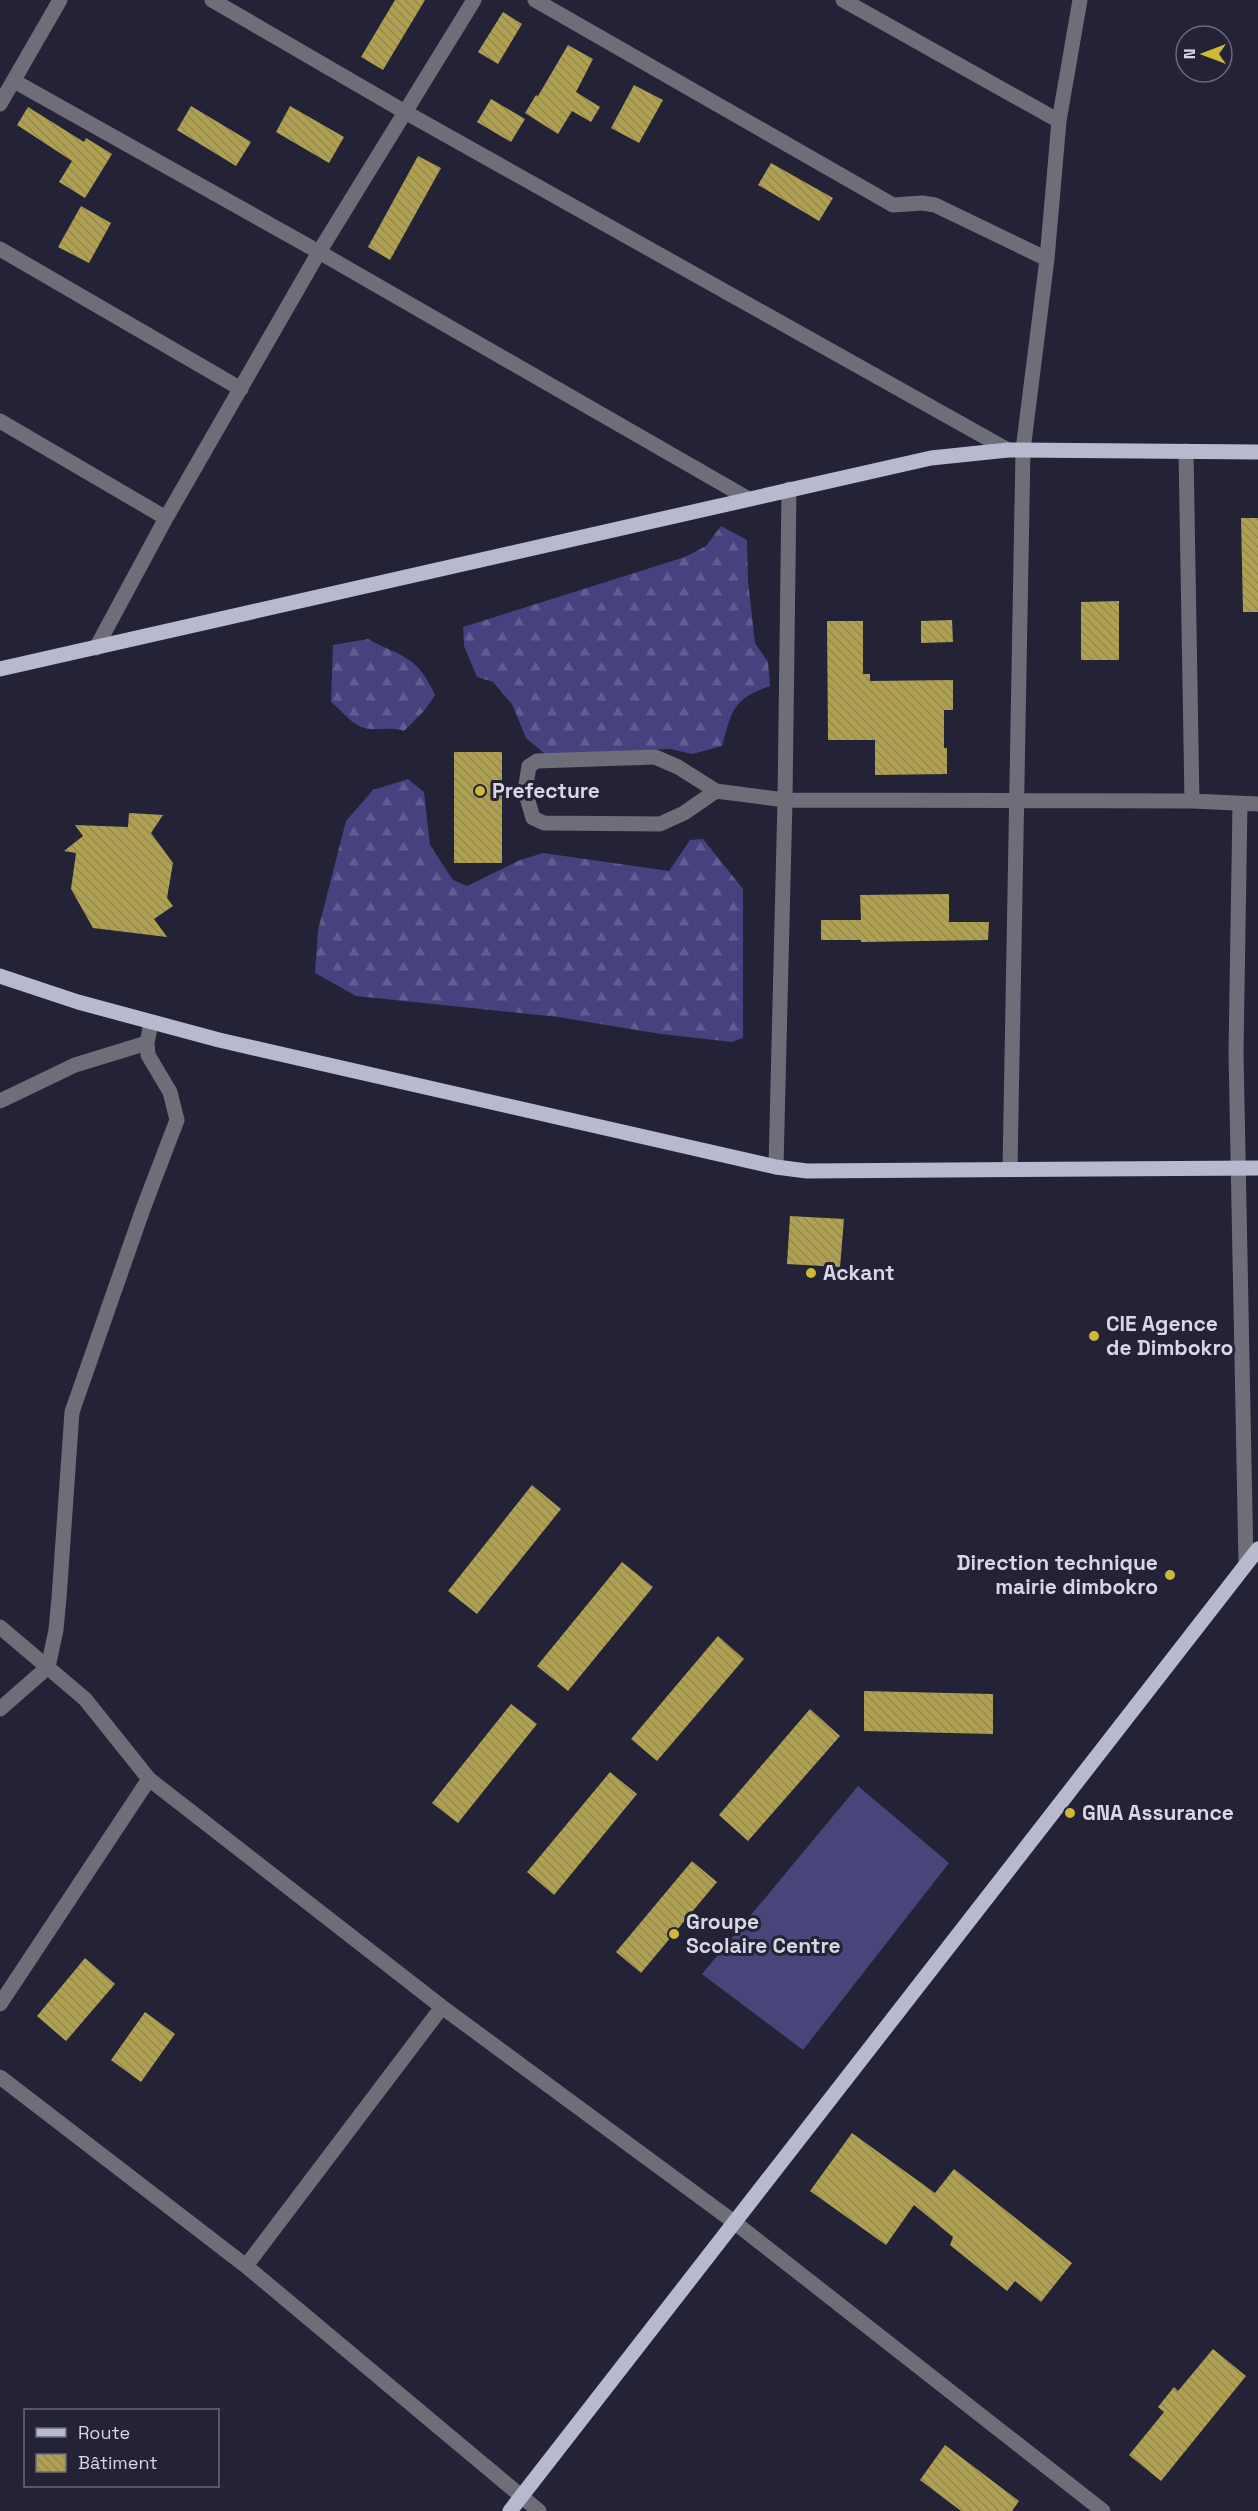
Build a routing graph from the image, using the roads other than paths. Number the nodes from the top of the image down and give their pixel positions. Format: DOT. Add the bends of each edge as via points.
graph roads {
  1 [pos="60,0"];
  2 [pos="212,0"];
  3 [pos="474,0"];
  4 [pos="535,0"];
  5 [pos="843,0"];
  6 [pos="1080,0"];
  7 [pos="14,81"];
  8 [pos="0,104"];
  9 [pos="405,112"];
  10 [pos="1059,121"];
  11 [pos="0,249"];
  12 [pos="319,252"];
  13 [pos="1047,259"];
  14 [pos="241,389"];
  15 [pos="0,422"];
  16 [pos="1015,450"];
  17 [pos="1186,451"];
  18 [pos="1258,452"];
  19 [pos="789,489"];
  20 [pos="747,498"];
  21 [pos="166,518"];
  22 [pos="96,648"];
  23 [pos="0,669"];
  24 [pos="716,791"];
  25 [pos="785,800"];
  26 [pos="1015,801"];
  27 [pos="1192,801"];
  28 [pos="1240,804"];
  29 [pos="1258,804"];
  30 [pos="0,976"];
  31 [pos="152,1023"];
  32 [pos="147,1043"];
  33 [pos="0,1101"];
  34 [pos="776,1167"];
  35 [pos="1239,1167"];
  36 [pos="1258,1168"];
  37 [pos="1010,1169"];
  38 [pos="1258,1549"];
  39 [pos="1246,1564"];
  40 [pos="0,1627"];
  41 [pos="48,1667"];
  42 [pos="0,1709"];
  43 [pos="149,1779"];
  44 [pos="0,2004"];
  45 [pos="442,2007"];
  46 [pos="0,2077"];
  47 [pos="734,2222"];
  48 [pos="246,2266"];
  49 [pos="521,2498"];
  50 [pos="510,2511"];
  51 [pos="539,2511"];
  52 [pos="1103,2511"];
  1 -- 7 [label="street"];
  2 -- 9 [label="street"];
  3 -- 9 [label="street"];
  4 -- 13 [label="street" via="893,205 935,205"];
  5 -- 10 [label="street"];
  6 -- 10 [label="street"];
  7 -- 8 [label="street"];
  7 -- 12 [label="street"];
  9 -- 12 [label="street"];
  9 -- 16 [label="street"];
  10 -- 13 [label="street"];
  11 -- 14 [label="street"];
  12 -- 14 [label="street"];
  12 -- 20 [label="street"];
  13 -- 16 [label="street"];
  14 -- 21 [label="street"];
  15 -- 21 [label="street"];
  16 -- 17 [label="main road"];
  16 -- 19 [label="main road" via="931,458"];
  16 -- 26 [label="street" via="1021,634"];
  17 -- 18 [label="main road"];
  17 -- 27 [label="street"];
  19 -- 20 [label="main road"];
  19 -- 25 [label="street"];
  20 -- 22 [label="main road"];
  21 -- 22 [label="street"];
  22 -- 23 [label="main road"];
  24 -- 24 [label="street" via="655,757 537,761 529,766 525,791 533,819 544,823 649,824 660,824 684,813"];
  24 -- 25 [label="street"];
  25 -- 26 [label="street"];
  25 -- 34 [label="street"];
  26 -- 27 [label="street"];
  26 -- 37 [label="street"];
  27 -- 28 [label="street"];
  28 -- 29 [label="street"];
  28 -- 35 [label="street" via="1236,1052"];
  30 -- 31 [label="main road"];
  31 -- 32 [label="street"];
  31 -- 34 [label="main road"];
  32 -- 33 [label="street" via="75,1065"];
  32 -- 41 [label="street" via="148,1055 170,1092 177,1120 72,1412 56,1630"];
  34 -- 37 [label="main road"];
  35 -- 36 [label="main road"];
  35 -- 37 [label="main road"];
  35 -- 39 [label="street"];
  38 -- 39 [label="main road"];
  39 -- 47 [label="main road"];
  40 -- 41 [label="street"];
  41 -- 42 [label="street"];
  41 -- 43 [label="street" via="85,1699"];
  43 -- 44 [label="street"];
  43 -- 45 [label="street"];
  45 -- 47 [label="street"];
  45 -- 48 [label="street"];
  46 -- 48 [label="street"];
  47 -- 49 [label="main road"];
  47 -- 52 [label="street"];
  48 -- 49 [label="street"];
  49 -- 50 [label="main road"];
  49 -- 51 [label="street"];
}
